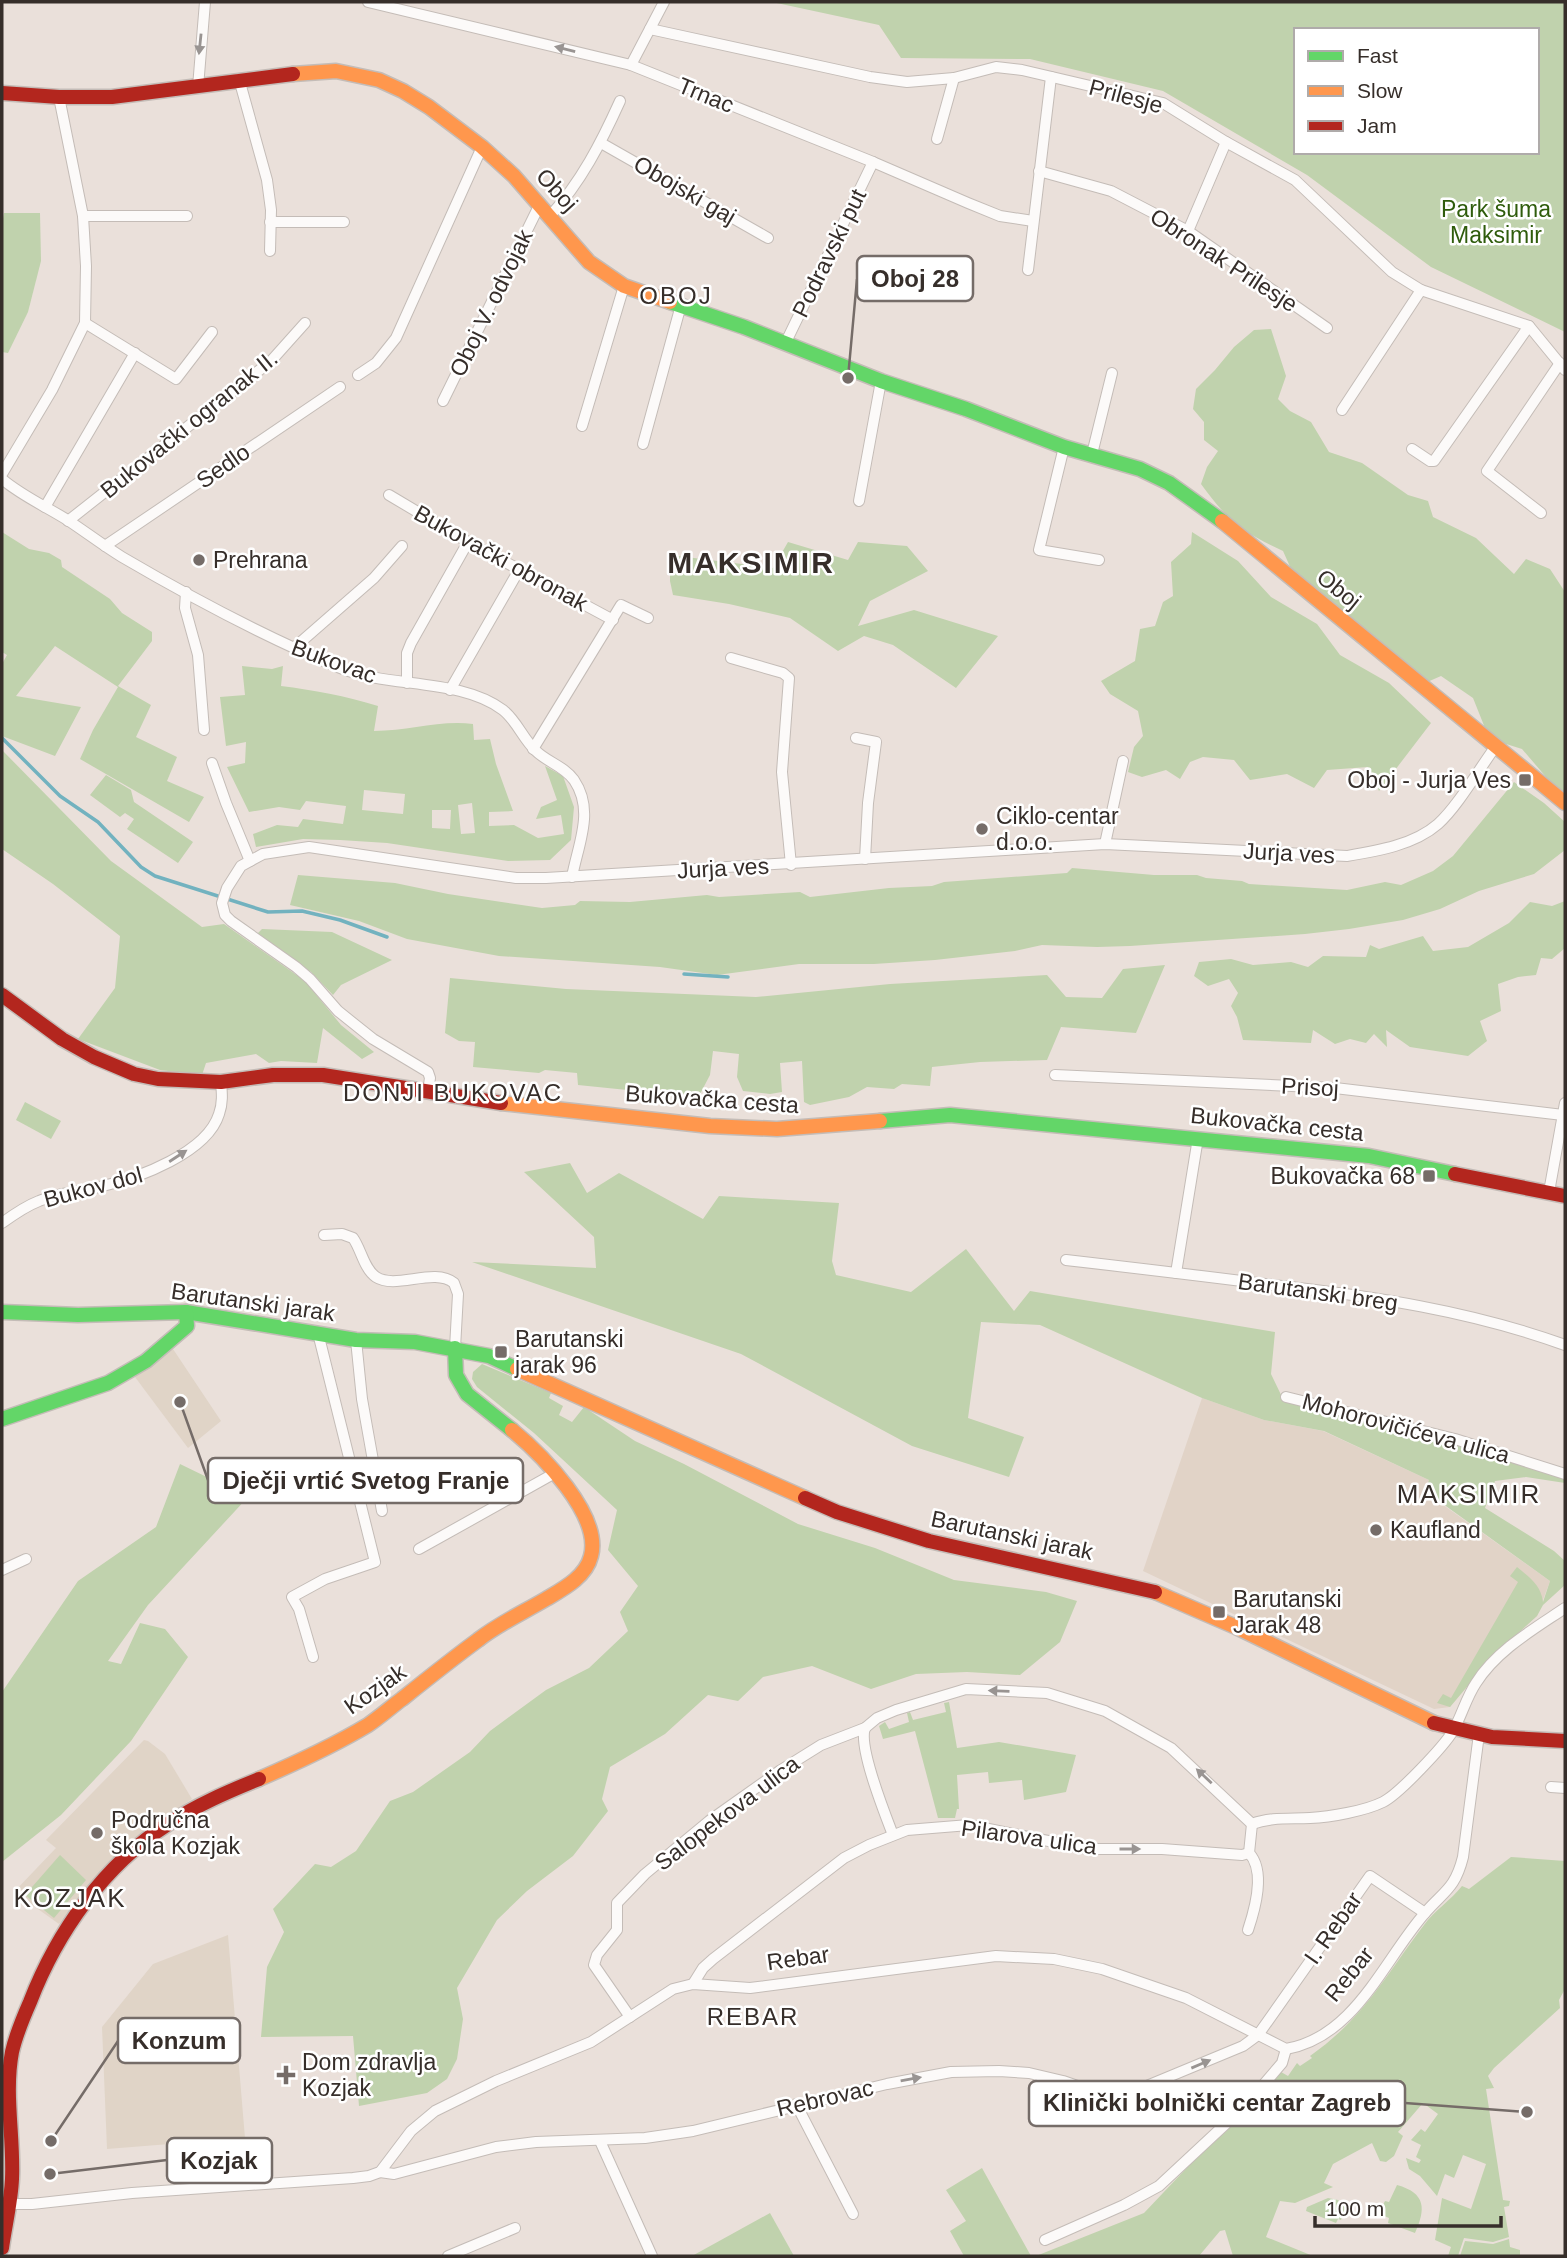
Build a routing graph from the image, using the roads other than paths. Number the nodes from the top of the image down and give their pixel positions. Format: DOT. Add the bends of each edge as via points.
graph roads {
  1 [pos="205,2"];
  2 [pos="368,2"];
  3 [pos="664,2"];
  4 [pos="650,29"];
  5 [pos="631,65"];
  6 [pos="1051,77"];
  7 [pos="954,78"];
  8 [pos="239,79"];
  9 [pos="198,87"];
  10 [pos="2,93"];
  11 [pos="58,97"];
  12 [pos="620,101"];
  13 [pos="937,139"];
  14 [pos="1226,142"];
  15 [pos="601,143"];
  16 [pos="482,147"];
  17 [pos="873,162"];
  18 [pos="1039,171"];
  19 [pos="540,204"];
  20 [pos="83,216"];
  21 [pos="187,216"];
  22 [pos="550,216"];
  23 [pos="1033,221"];
  24 [pos="270,222"];
  25 [pos="344,222"];
  26 [pos="1188,231"];
  27 [pos="768,238"];
  28 [pos="270,251"];
  29 [pos="1028,270"];
  30 [pos="624,286"];
  31 [pos="1422,290"];
  32 [pos="681,305"];
  33 [pos="85,323"];
  34 [pos="305,323"];
  35 [pos="1529,326"];
  36 [pos="1327,328"];
  37 [pos="212,332"];
  38 [pos="785,344"];
  39 [pos="135,353"];
  40 [pos="1563,367"];
  41 [pos="1112,373"];
  42 [pos="358,375"];
  43 [pos="881,381"];
  44 [pos="341,387"];
  45 [pos="443,401"];
  46 [pos="1342,411"];
  47 [pos="582,426"];
  48 [pos="643,444"];
  49 [pos="1063,447"];
  50 [pos="1412,449"];
  51 [pos="1092,454"];
  52 [pos="2,474"];
  53 [pos="2,479"];
  54 [pos="389,495"];
  55 [pos="859,501"];
  56 [pos="45,507"];
  57 [pos="1541,513"];
  58 [pos="68,521"];
  59 [pos="468,542"];
  60 [pos="105,546"];
  61 [pos="402,546"];
  62 [pos="1099,560"];
  63 [pos="519,570"];
  64 [pos="186,592"];
  65 [pos="648,618"];
  66 [pos="612,621"];
  67 [pos="295,647"];
  68 [pos="731,658"];
  69 [pos="407,682"];
  70 [pos="450,690"];
  71 [pos="204,730"];
  72 [pos="856,738"];
  73 [pos="1496,746"];
  74 [pos="533,749"];
  75 [pos="1124,761"];
  76 [pos="212,763"];
  77 [pos="1565,803"];
  78 [pos="1105,844"];
  79 [pos="865,859"];
  80 [pos="250,861"];
  81 [pos="791,864"];
  82 [pos="572,877"];
  83 [pos="2,995"];
  84 [pos="1055,1075"];
  85 [pos="221,1082"];
  86 [pos="429,1091"];
  87 [pos="1565,1103"];
  88 [pos="1563,1115"];
  89 [pos="1198,1138"];
  90 [pos="1549,1192"];
  91 [pos="1565,1196"];
  92 [pos="2,1223"];
  93 [pos="324,1235"];
  94 [pos="1066,1260"];
  95 [pos="1176,1273"];
  96 [pos="2,1311"];
  97 [pos="186,1312"];
  98 [pos="318,1333"];
  99 [pos="356,1340"];
  100 [pos="1565,1345"];
  101 [pos="454,1348"];
  102 [pos="1286,1397"];
  103 [pos="2,1419"];
  104 [pos="555,1473"];
  105 [pos="1565,1474"];
  106 [pos="382,1511"];
  107 [pos="419,1549"];
  108 [pos="26,1559"];
  109 [pos="2,1570"];
  110 [pos="1565,1608"];
  111 [pos="313,1657"];
  112 [pos="865,1728"];
  113 [pos="1454,1729"];
  114 [pos="1479,1734"];
  115 [pos="1565,1741"];
  116 [pos="1551,1787"];
  117 [pos="1565,1788"];
  118 [pos="1252,1824"];
  119 [pos="893,1835"];
  120 [pos="1249,1853"];
  121 [pos="1424,1913"];
  122 [pos="1248,1930"];
  123 [pos="693,1984"];
  124 [pos="629,2017"];
  125 [pos="1258,2035"];
  126 [pos="1286,2049"];
  127 [pos="796,2104"];
  128 [pos="600,2141"];
  129 [pos="380,2172"];
  130 [pos="9,2204"];
  131 [pos="853,2214"];
  132 [pos="515,2228"];
  133 [pos="1045,2240"];
  134 [pos="2,2248"];
  135 [pos="447,2256"];
  136 [pos="652,2256"];
  1 -- 9 [label="street, one-way"];
  5 -- 2 [label="street, Trnac, one-way"];
  3 -- 4 [label="street"];
  4 -- 5 [label="street"];
  4 -- 7 [label="street, Prilesje" via="870,77 907,82"];
  5 -- 17 [label="street, Trnac"];
  6 -- 7 [label="street, Prilesje" via="996,67"];
  6 -- 14 [label="street, Prilesje" via="1163,103"];
  6 -- 18 [label="street"];
  7 -- 13 [label="street"];
  8 -- 9 [label="street, Oboj"];
  8 -- 16 [label="street, Oboj" via="313,71 367,76 421,101"];
  8 -- 24 [label="street" via="267,180"];
  9 -- 11 [label="street, Oboj" via="112,97"];
  10 -- 11 [label="street, Oboj"];
  11 -- 20 [label="street"];
  12 -- 15 [label="street"];
  14 -- 26 [label="street"];
  14 -- 31 [label="street, Prilesje" via="1295,180 1392,272"];
  15 -- 22 [label="street" via="571,193"];
  15 -- 27 [label="street, Obojski gaj"];
  16 -- 19 [label="street, Oboj"];
  16 -- 42 [label="street" via="396,338 376,363"];
  17 -- 23 [label="street, Trnac" via="1000,216"];
  17 -- 38 [label="street, Podravski put"];
  18 -- 23 [label="street"];
  18 -- 26 [label="street, Obronak Prilesje" via="1111,191"];
  19 -- 22 [label="street, Oboj"];
  19 -- 45 [label="street, Oboj V. odvojak"];
  20 -- 21 [label="street"];
  20 -- 33 [label="street"];
  22 -- 30 [label="street, Oboj" via="589,262"];
  23 -- 29 [label="street"];
  24 -- 25 [label="street"];
  24 -- 28 [label="street"];
  26 -- 36 [label="street, Obronak Prilesje"];
  30 -- 32 [label="street, Oboj"];
  30 -- 47 [label="street"];
  31 -- 35 [label="street, Prilesje"];
  31 -- 46 [label="street"];
  32 -- 38 [label="street, Oboj"];
  32 -- 48 [label="street"];
  33 -- 39 [label="street"];
  33 -- 52 [label="street"];
  34 -- 58 [label="street, Bukovački ogranak II." via="271,361"];
  35 -- 40 [label="street"];
  35 -- 50 [label="street" via="1434,461"];
  37 -- 39 [label="street" via="176,379"];
  38 -- 43 [label="street, Oboj"];
  39 -- 56 [label="street"];
  40 -- 57 [label="street" via="1487,471"];
  41 -- 51 [label="street"];
  43 -- 49 [label="street, Oboj"];
  43 -- 55 [label="street"];
  44 -- 60 [label="street, Sedlo"];
  49 -- 51 [label="street, Oboj"];
  49 -- 62 [label="street" via="1039,550"];
  51 -- 73 [label="street, Oboj" via="1140,469 1205,507"];
  53 -- 56 [label="street, Bukovac"];
  54 -- 59 [label="street, Bukovački obronak"];
  56 -- 58 [label="street, Bukovac"];
  58 -- 60 [label="street, Bukovac"];
  59 -- 63 [label="street, Bukovački obronak"];
  59 -- 69 [label="street" via="411,643"];
  60 -- 64 [label="street, Bukovac"];
  61 -- 67 [label="street" via="374,578"];
  63 -- 66 [label="street, Bukovački obronak"];
  63 -- 70 [label="street"];
  64 -- 67 [label="street, Bukovac"];
  64 -- 71 [label="street" via="186,614 198,655"];
  65 -- 66 [label="street" via="621,605"];
  66 -- 74 [label="street"];
  67 -- 69 [label="street, Bukovac" via="349,672"];
  68 -- 81 [label="street" via="789,678 782,772"];
  69 -- 70 [label="street, Bukovac"];
  70 -- 74 [label="street, Bukovac" via="499,707"];
  72 -- 79 [label="street" via="876,742"];
  73 -- 77 [label="street, Oboj"];
  73 -- 78 [label="street, Jurja ves" via="1438,824 1409,841 1370,852 1347,856"];
  74 -- 82 [label="street, Bukovac" via="571,776 581,795 584,829"];
  75 -- 78 [label="street"];
  76 -- 80 [label="street"];
  78 -- 79 [label="street, Jurja ves"];
  79 -- 81 [label="street, Jurja ves"];
  80 -- 82 [label="street, Jurja ves" via="263,854 309,847 516,878"];
  80 -- 86 [label="street" via="241,866 223,900 225,915 310,979 338,1011 373,1040 428,1072"];
  81 -- 82 [label="street, Jurja ves"];
  83 -- 85 [label="street, Bukovačka cesta" via="62,1039 106,1063 158,1079"];
  84 -- 88 [label="street, Prisoj" via="1335,1088"];
  85 -- 86 [label="street, Bukovačka cesta" via="298,1073"];
  92 -- 85 [label="street, Bukov dol, one-way" via="37,1201 149,1172 184,1153 219,1116"];
  86 -- 89 [label="street, Bukovačka cesta" via="533,1108 709,1126 789,1129 950,1115"];
  87 -- 88 [label="street"];
  88 -- 90 [label="street"];
  89 -- 90 [label="street, Bukovačka cesta" via="1369,1156"];
  89 -- 95 [label="street"];
  90 -- 91 [label="street, Bukovačka cesta"];
  93 -- 101 [label="street" via="353,1238 371,1272 380,1279 442,1277 454,1283 458,1294"];
  94 -- 95 [label="street, Barutanski breg"];
  95 -- 100 [label="street, Barutanski breg" via="1445,1310"];
  96 -- 97 [label="street, Barutanski jarak" via="78,1315"];
  97 -- 98 [label="street, Barutanski jarak"];
  97 -- 103 [label="street" via="187,1326 146,1361 108,1383"];
  98 -- 99 [label="street, Barutanski jarak"];
  98 -- 111 [label="street" via="374,1562 325,1579 292,1597"];
  99 -- 101 [label="street, Barutanski jarak"];
  99 -- 106 [label="street"];
  101 -- 104 [label="street, Kozjak" via="456,1376 467,1394 529,1444"];
  101 -- 113 [label="street, Barutanski jarak" via="509,1363 791,1492 874,1525 1147,1589 1236,1627 1422,1719"];
  102 -- 105 [label="street, Mohorovičićeva ulica" via="1455,1439"];
  104 -- 107 [label="street"];
  104 -- 130 [label="street, Kozjak" via="590,1528 591,1556 578,1579 481,1637 371,1723 166,1825 108,1875 68,1924 30,1996 12,2053"];
  108 -- 109 [label="street"];
  110 -- 113 [label="street" via="1509,1647 1484,1672"];
  118 -- 112 [label="street, one-way" via="1163,1743 1105,1711 1046,1693 966,1689 896,1710"];
  112 -- 119 [label="street" via="863,1741"];
  112 -- 124 [label="street, Salopekova ulica" via="821,1745 781,1770 709,1821 617,1903 617,1930 594,1965"];
  113 -- 114 [label="street, Barutanski jarak"];
  113 -- 118 [label="street" via="1384,1802 1317,1817"];
  114 -- 115 [label="street, Barutanski jarak"];
  114 -- 121 [label="street, Rebar" via="1459,1874"];
  116 -- 117 [label="street"];
  118 -- 120 [label="street"];
  119 -- 120 [label="street, Pilarova ulica, one-way" via="969,1825 1088,1849"];
  119 -- 123 [label="street, Pilarova ulica" via="844,1858 713,1959"];
  120 -- 122 [label="street" via="1256,1863 1257,1897"];
  121 -- 125 [label="street, I. Rebar" via="1370,1876"];
  121 -- 126 [label="street, Rebar" via="1358,2004 1320,2037"];
  123 -- 124 [label="street, Rebar" via="673,1989"];
  123 -- 125 [label="street, Rebar" via="750,1988 996,1956 1054,1959 1102,1969 1175,1994"];
  124 -- 129 [label="street, Rebar" via="591,2042 435,2111 411,2131"];
  125 -- 126 [label="street, Rebar"];
  127 -- 125 [label="street, Rebrovac, one-way" via="951,2072 1029,2073 1120,2097 1243,2046"];
  126 -- 133 [label="street" via="1282,2063 1247,2105 1159,2186"];
  127 -- 128 [label="street, Rebrovac" via="693,2131"];
  127 -- 131 [label="street"];
  128 -- 129 [label="street, Rebrovac" via="496,2147 394,2174"];
  128 -- 136 [label="street"];
  129 -- 130 [label="street" via="353,2178"];
  130 -- 134 [label="street"];
  132 -- 135 [label="street"];
}
